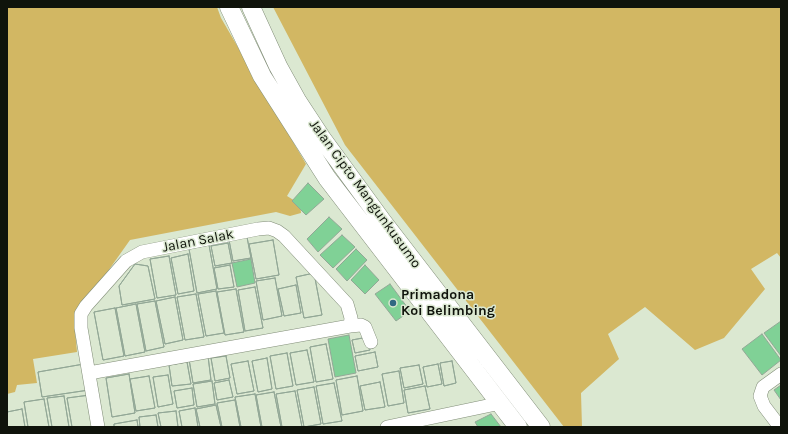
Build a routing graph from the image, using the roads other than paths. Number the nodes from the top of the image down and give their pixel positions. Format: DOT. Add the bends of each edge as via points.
graph roads {
  1 [pos="229,7"];
  2 [pos="251,7"];
  3 [pos="278,66"];
  4 [pos="262,76"];
  5 [pos="350,326"];
  6 [pos="371,342"];
  7 [pos="89,373"];
  8 [pos="781,374"];
  9 [pos="501,404"];
  10 [pos="98,427"];
  11 [pos="387,427"];
  12 [pos="518,427"];
  13 [pos="541,427"];
  14 [pos="780,427"];
  1 -- 4 [label="street, Jalan Cipto Mangunkusumo"];
  2 -- 3 [label="street, Jalan Cipto Mangunkusumo"];
  3 -- 4 [label="street"];
  3 -- 13 [label="street, Jalan Cipto Mangunkusumo" via="317,131 383,222"];
  4 -- 9 [label="street, Jalan Cipto Mangunkusumo" via="327,178"];
  5 -- 6 [label="street" via="366,327"];
  5 -- 7 [label="street"];
  5 -- 7 [label="street, Jalan Salak" via="351,318 347,304 284,236 269,228 258,229 142,252 126,261 81,314"];
  7 -- 10 [label="street, Jalan Salak"];
  8 -- 14 [label="street" via="763,387 760,396 764,406"];
  9 -- 11 [label="street"];
  9 -- 12 [label="street, Jalan Cipto Mangunkusumo"];
}
